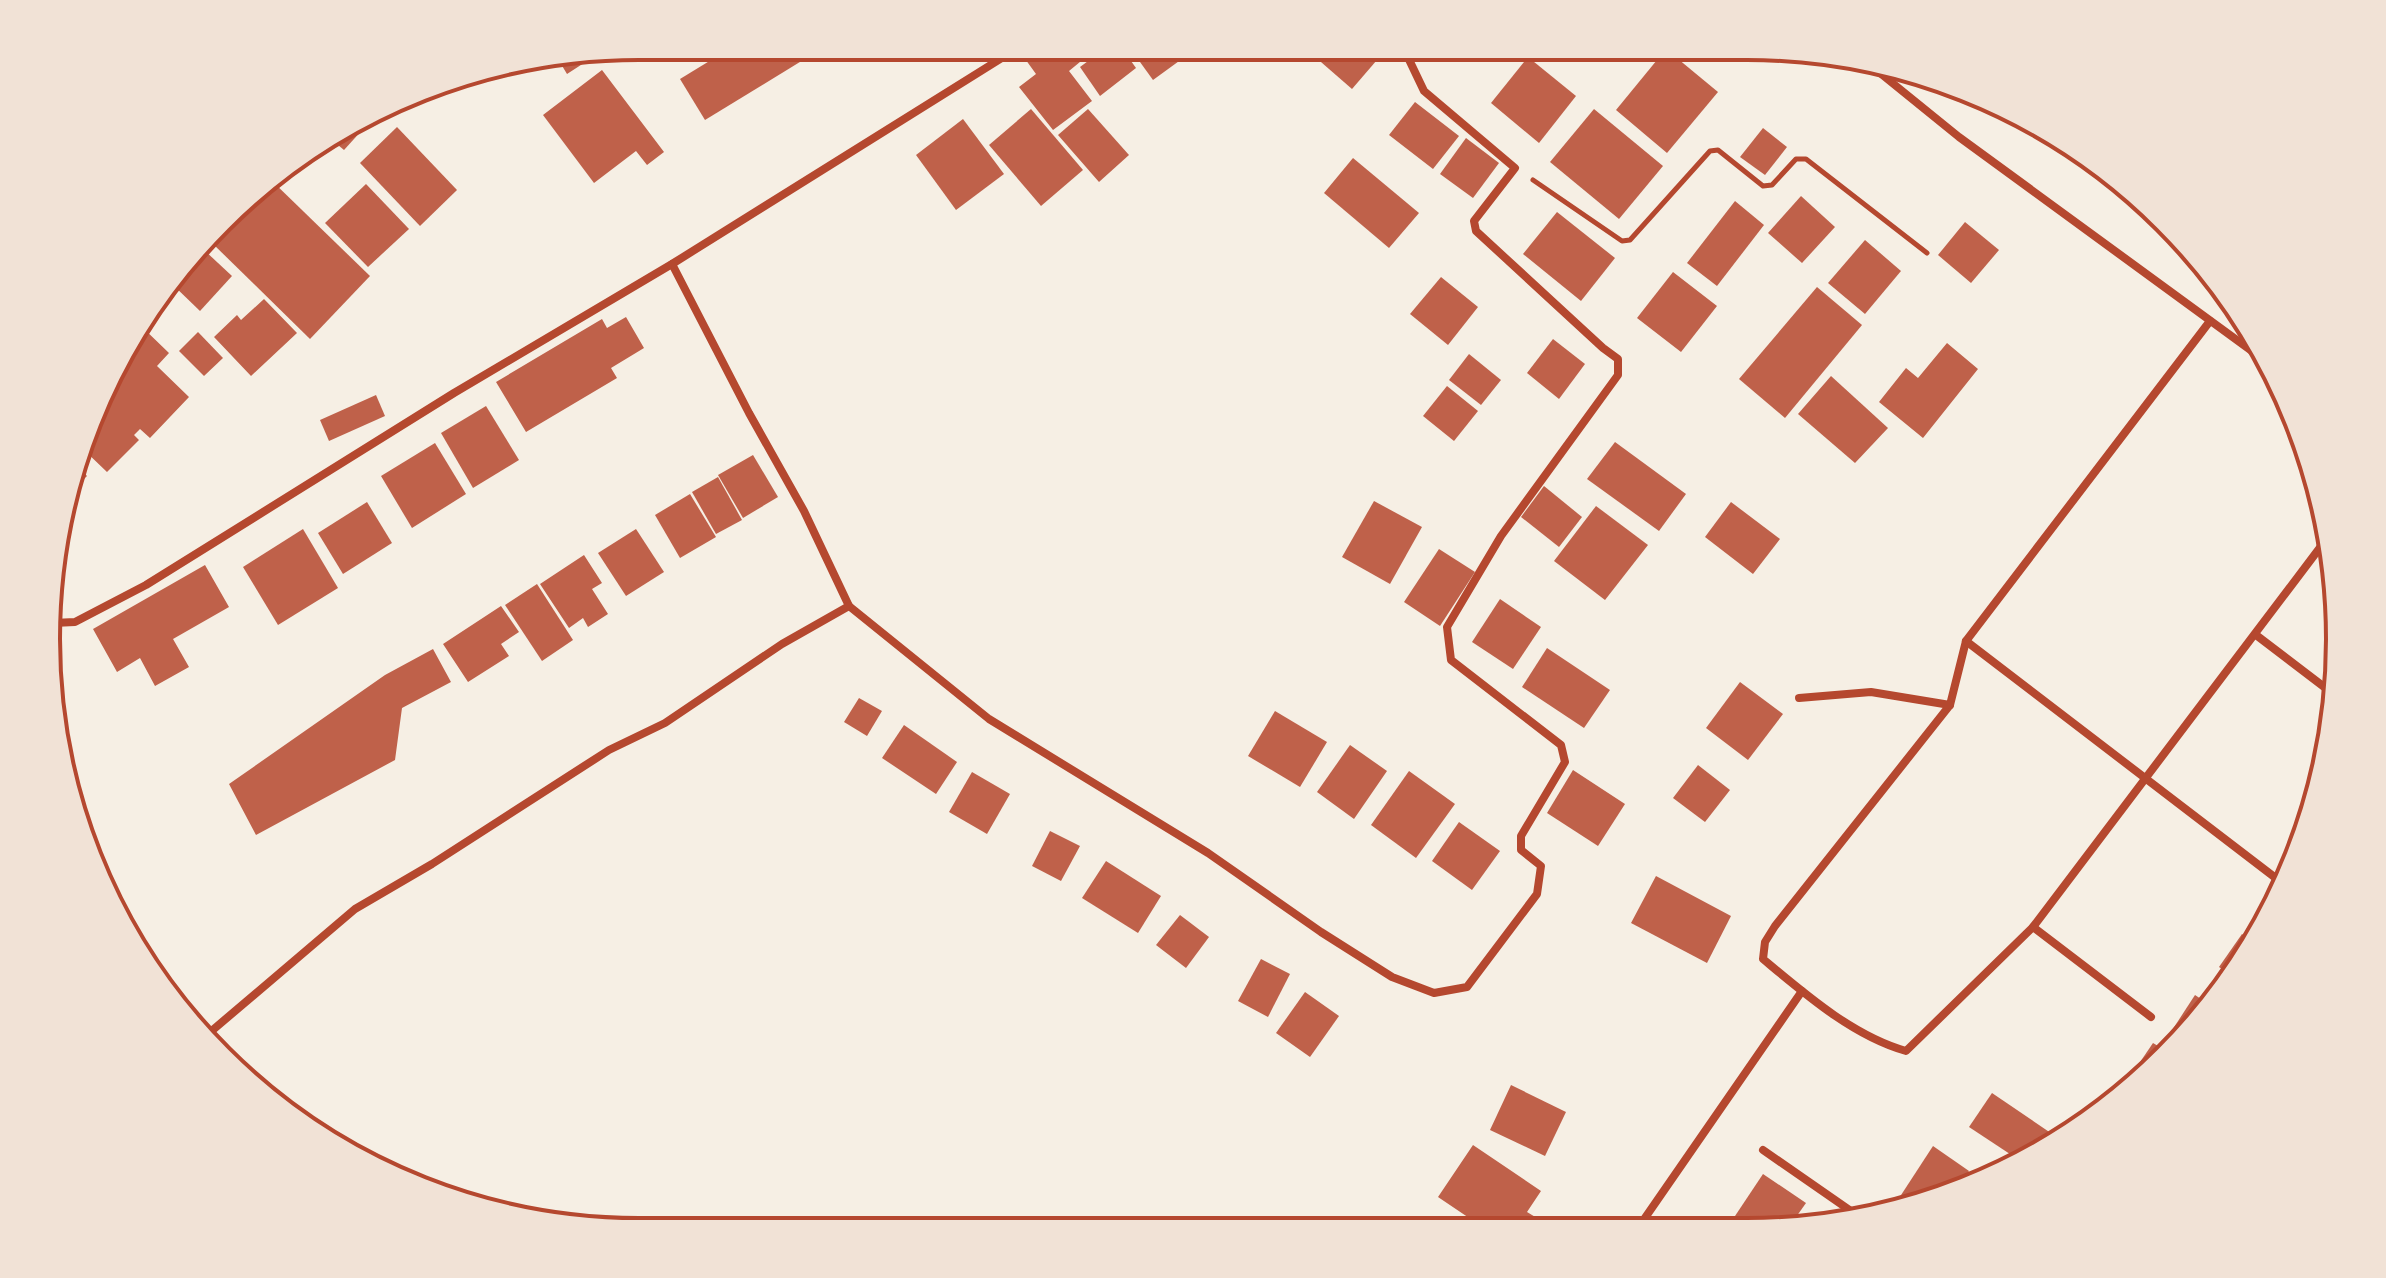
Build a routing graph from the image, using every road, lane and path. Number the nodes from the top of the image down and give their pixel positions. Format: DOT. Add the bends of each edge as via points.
graph roads {
  1 [pos="999,60"];
  2 [pos="1409,60"];
  3 [pos="1885,77"];
  4 [pos="1515,168"];
  5 [pos="1927,253"];
  6 [pos="672,264"];
  7 [pos="2210,321"];
  8 [pos="2246,347"];
  9 [pos="2319,550"];
  10 [pos="849,606"];
  11 [pos="60,623"];
  12 [pos="2256,635"];
  13 [pos="1966,641"];
  14 [pos="2324,687"];
  15 [pos="1799,698"];
  16 [pos="1950,705"];
  17 [pos="2146,779"];
  18 [pos="2274,877"];
  19 [pos="2033,927"];
  20 [pos="1802,991"];
  21 [pos="2151,1017"];
  22 [pos="213,1030"];
  23 [pos="1763,1150"];
  24 [pos="1848,1209"];
  25 [pos="1645,1218"];
  1 -- 6 [label="street"];
  2 -- 4 [label="street" via="1424,91"];
  3 -- 7 [label="street"];
  4 -- 5 [label="path" via="1622,241 1630,240 1710,151 1718,150 1763,186 1772,185 1796,159 1806,159"];
  4 -- 10 [label="street" via="1474,221 1476,231 1618,359 1618,375 1501,536 1447,627 1451,660 1561,745 1565,762 1521,836 1521,850 1541,866 1537,894 1467,987 1434,993 1392,977 1208,853 989,719"];
  6 -- 10 [label="street"];
  6 -- 11 [label="street" via="146,585 75,622"];
  7 -- 8 [label="street"];
  7 -- 13 [label="street"];
  9 -- 12 [label="street"];
  10 -- 22 [label="street" via="355,909"];
  12 -- 14 [label="street"];
  12 -- 17 [label="street"];
  13 -- 16 [label="street"];
  13 -- 17 [label="street"];
  15 -- 16 [label="street" via="1871,692"];
  16 -- 20 [label="street" via="1765,942 1763,959"];
  17 -- 18 [label="street"];
  17 -- 19 [label="street"];
  19 -- 20 [label="street" via="1906,1051 1880,1044"];
  19 -- 21 [label="street"];
  20 -- 25 [label="street"];
  23 -- 24 [label="street"];
}
